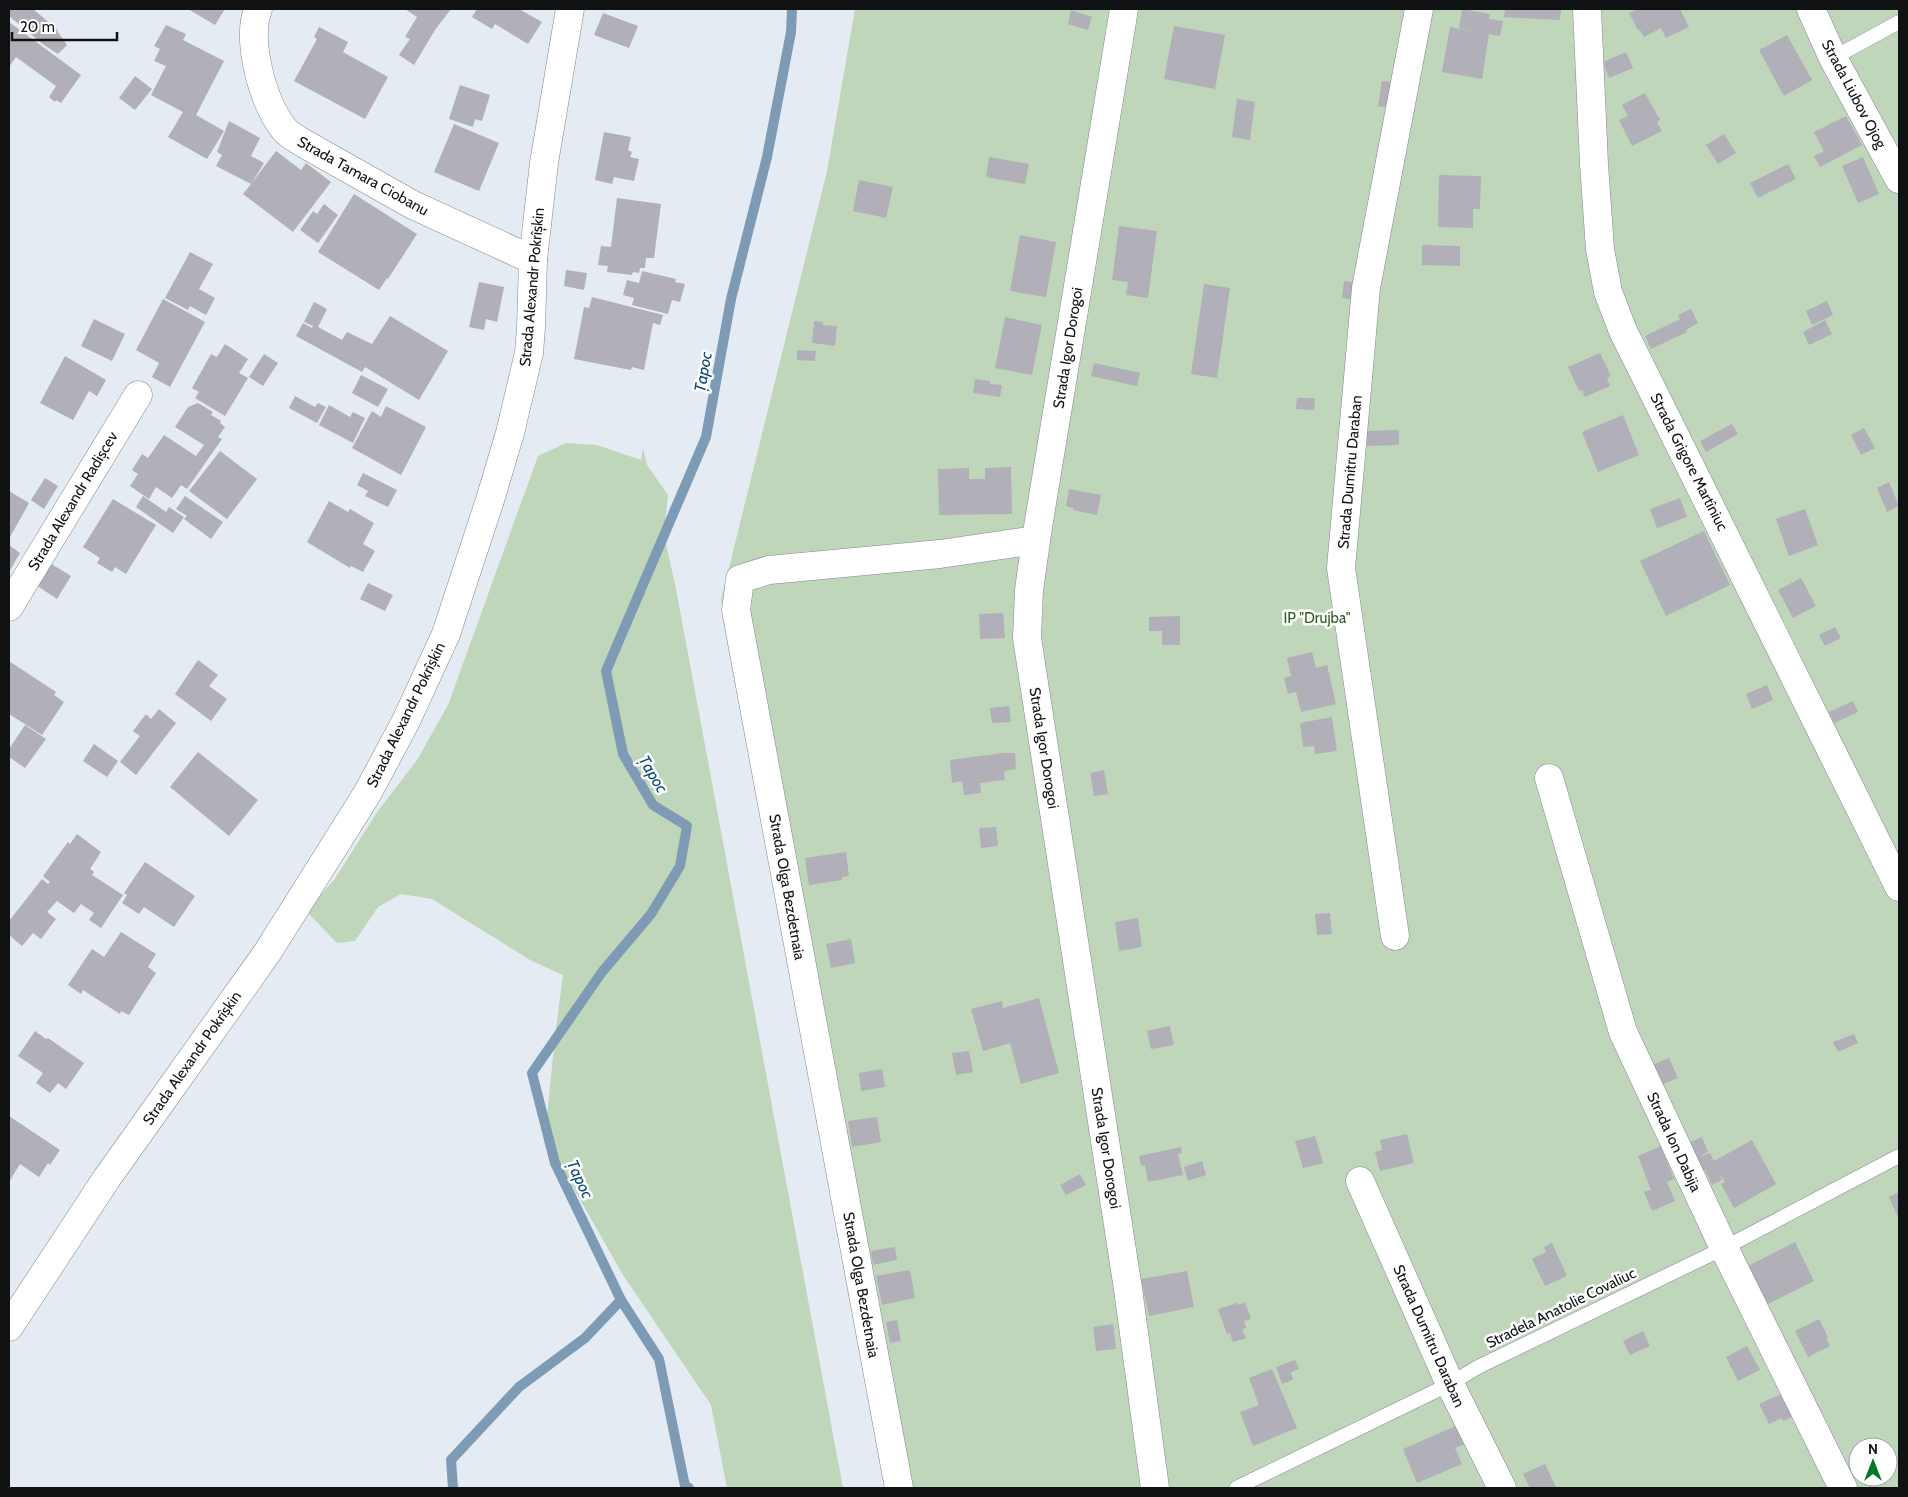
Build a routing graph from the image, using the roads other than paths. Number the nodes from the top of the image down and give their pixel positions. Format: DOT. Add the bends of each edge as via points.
graph roads {
  1 [pos="258,9"];
  2 [pos="570,9"];
  3 [pos="1124,9"];
  4 [pos="1419,9"];
  5 [pos="1587,9"];
  6 [pos="1811,9"];
  7 [pos="1899,22"];
  8 [pos="1833,58"];
  9 [pos="1899,179"];
  10 [pos="533,260"];
  11 [pos="138,396"];
  12 [pos="1036,540"];
  13 [pos="9,607"];
  14 [pos="1549,778"];
  15 [pos="1899,887"];
  16 [pos="1396,936"];
  17 [pos="1899,1156"];
  18 [pos="1360,1181"];
  19 [pos="1724,1248"];
  20 [pos="9,1327"];
  21 [pos="1450,1384"];
  22 [pos="898,1488"];
  23 [pos="1156,1488"];
  24 [pos="1236,1488"];
  25 [pos="1502,1488"];
  26 [pos="1843,1488"];
  1 -- 10 [label="street, Strada Tamara Ciobanu" via="255,40 262,89 268,105 286,132 413,206"];
  2 -- 10 [label="street, Strada Alexandr Pokrîșkin" via="544,163"];
  3 -- 12 [label="street, Strada Igor Dorogoi"];
  4 -- 16 [label="street, Strada Dumitru Daraban" via="1366,288 1341,568"];
  5 -- 15 [label="street, Strada Grigore Martîniuc" via="1600,250 1608,292 1623,331"];
  6 -- 8 [label="street, Strada Liubov Ojog"];
  7 -- 8 [label="lane"];
  8 -- 9 [label="street, Strada Liubov Ojog"];
  10 -- 20 [label="street, Strada Alexandr Pokrîșkin" via="529,353 510,433 446,634 406,721 366,794 267,953 107,1178"];
  11 -- 13 [label="street, Strada Alexandr Radișcev"];
  12 -- 22 [label="street, Strada Olga Bezdetnaia" via="940,554 769,570 740,579 736,610"];
  12 -- 23 [label="street, Strada Igor Dorogoi" via="1027,638"];
  14 -- 19 [label="street, Strada Ion Dabija" via="1622,1032"];
  17 -- 19 [label="lane, Stradela Anatolie Covaliuc"];
  18 -- 21 [label="street, Strada Dumitru Daraban"];
  19 -- 21 [label="lane, Stradela Anatolie Covaliuc" via="1478,1367"];
  19 -- 26 [label="street, Strada Ion Dabija"];
  21 -- 24 [label="lane, Stradela Anatolie Covaliuc"];
  21 -- 25 [label="street, Strada Dumitru Daraban"];
}
